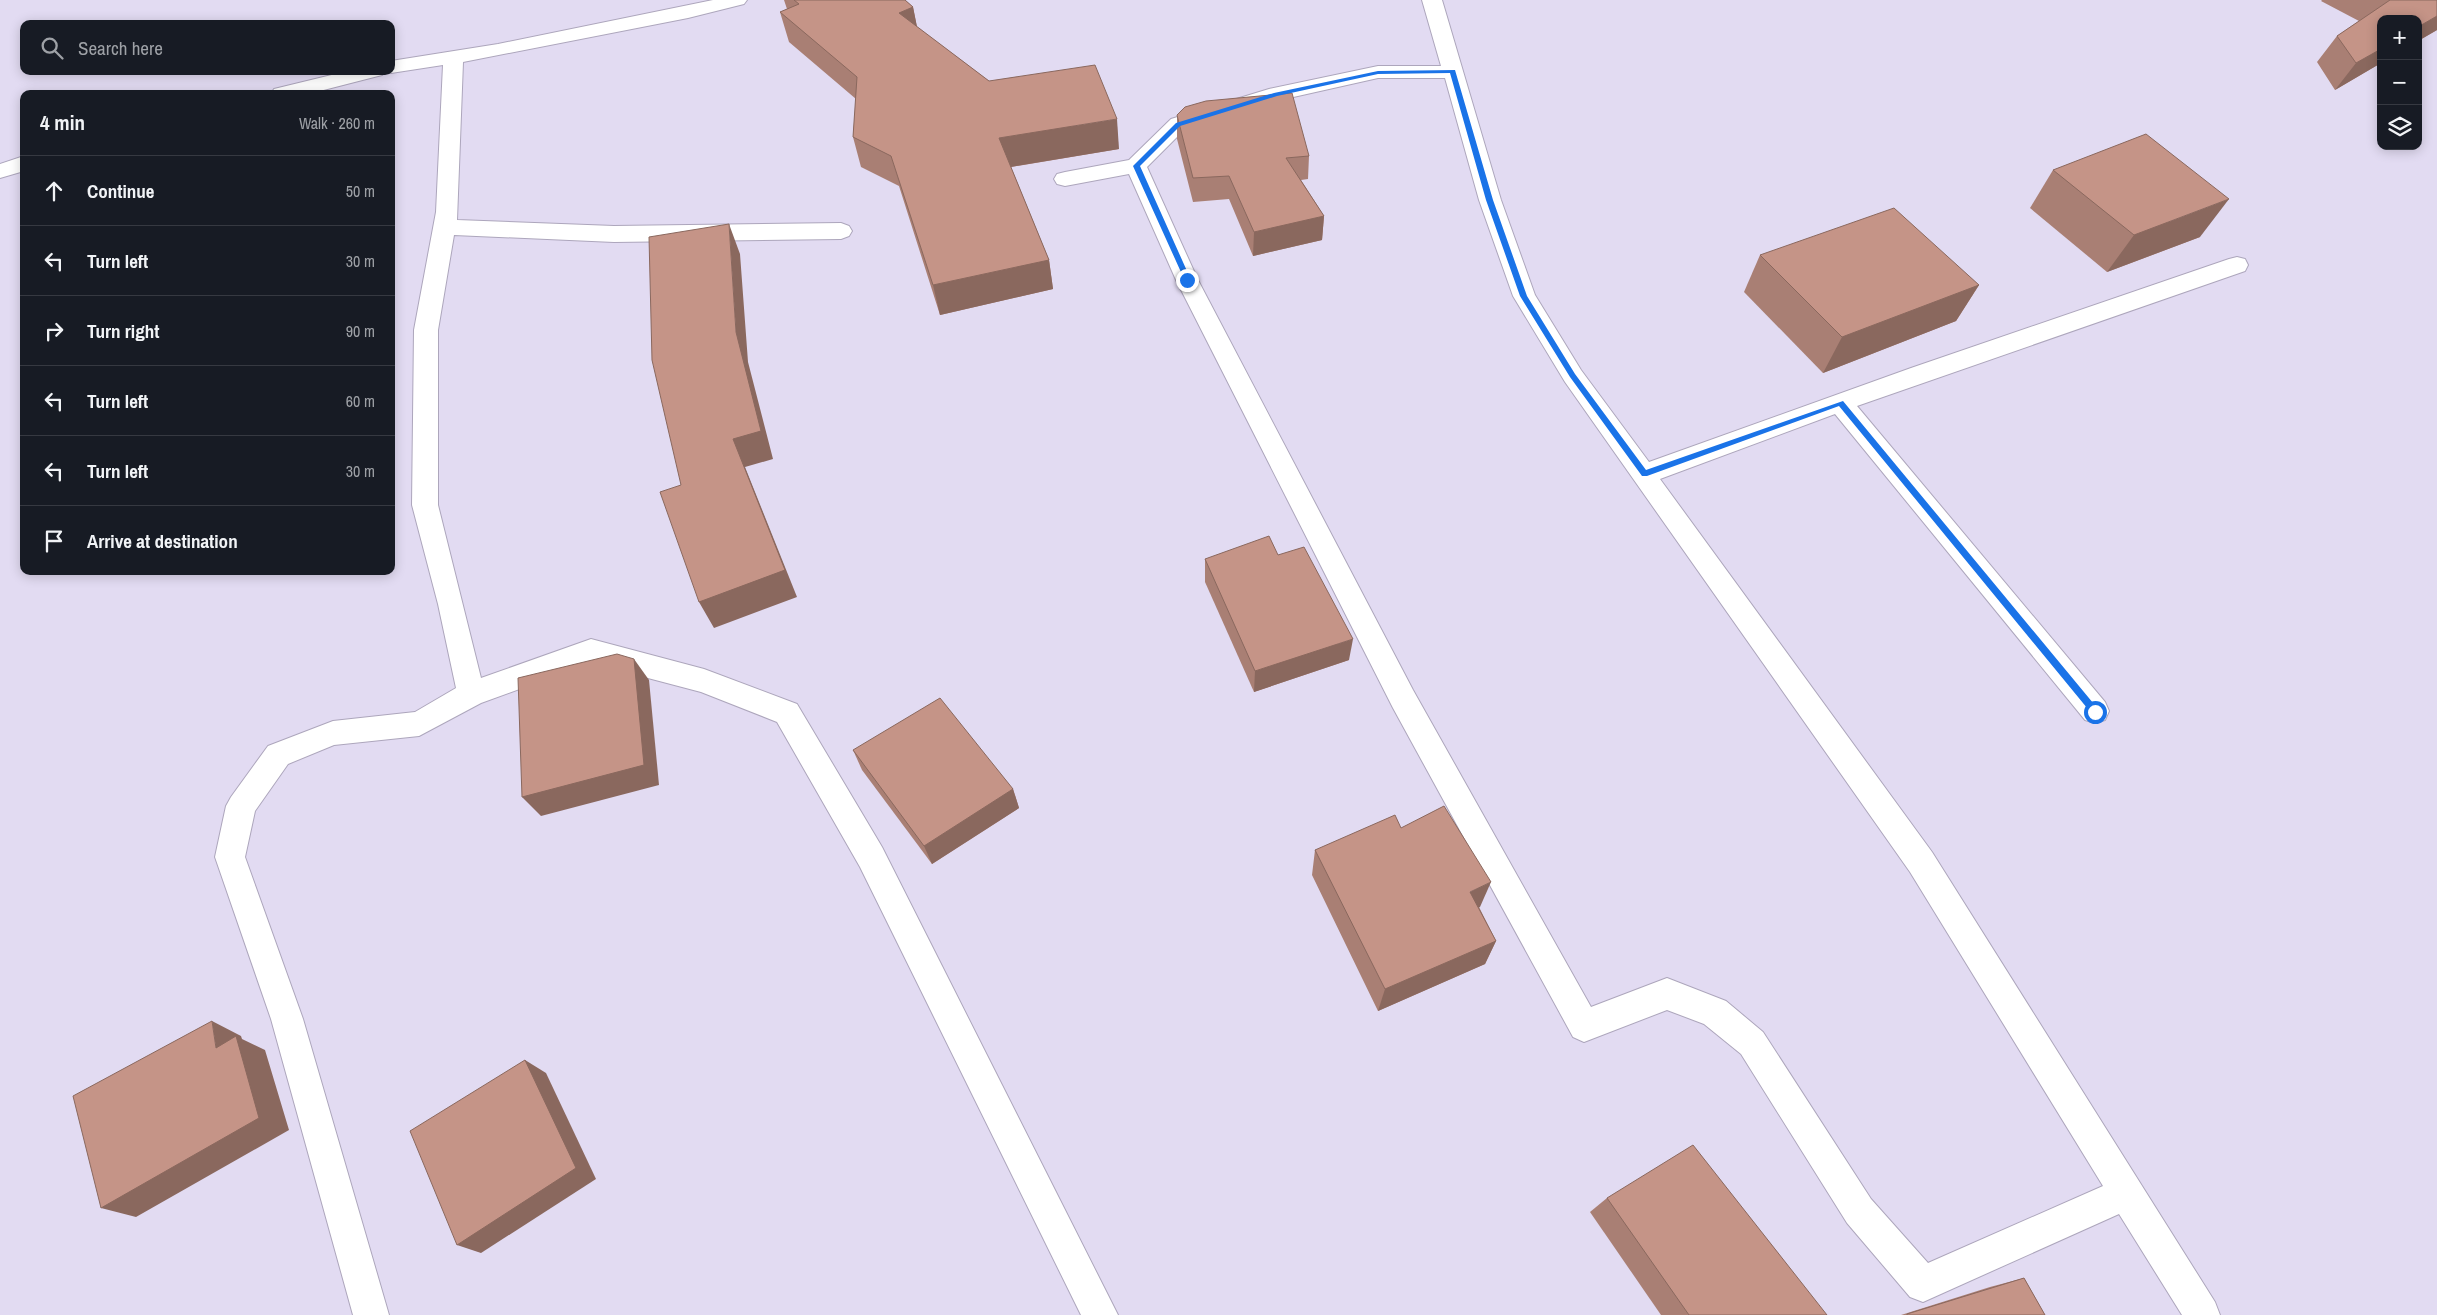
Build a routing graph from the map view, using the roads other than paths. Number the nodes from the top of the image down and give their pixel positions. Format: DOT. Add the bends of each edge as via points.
graph roads {
  1 [pos="738,0"];
  2 [pos="1432,0"];
  3 [pos="453,56"];
  4 [pos="395,67"];
  5 [pos="1453,72"];
  6 [pos="359,75"];
  7 [pos="297,90"];
  8 [pos="20,164"];
  9 [pos="1136,166"];
  10 [pos="0,171"];
  11 [pos="1065,179"];
  12 [pos="444,227"];
  13 [pos="842,231"];
  14 [pos="2238,265"];
  15 [pos="1840,403"];
  16 [pos="1645,474"];
  17 [pos="471,694"];
  18 [pos="2095,712"];
  19 [pos="2126,1193"];
  20 [pos="371,1315"];
  21 [pos="1100,1315"];
  22 [pos="2202,1315"];
  1 -- 3 [label="street"];
  2 -- 5 [label="street"];
  3 -- 4 [label="street"];
  3 -- 12 [label="street"];
  5 -- 9 [label="street" via="1378,72 1276,94 1178,124"];
  5 -- 16 [label="street" via="1490,200 1524,296 1573,376"];
  6 -- 7 [label="street"];
  8 -- 10 [label="street"];
  9 -- 11 [label="street"];
  9 -- 19 [label="street" via="1187,280 1398,690 1584,1026 1667,994 1715,1012 1752,1043 1858,1211 1923,1284"];
  12 -- 13 [label="street" via="614,234"];
  12 -- 17 [label="street" via="426,330 425,505 452,604"];
  14 -- 15 [label="street"];
  15 -- 16 [label="street"];
  15 -- 18 [label="street"];
  16 -- 19 [label="street" via="1921,862"];
  17 -- 20 [label="street" via="419,724 333,733 278,755 241,806 230,857 288,1019"];
  17 -- 21 [label="street" via="591,651 704,681 787,713 871,857"];
  19 -- 22 [label="street"];
}
